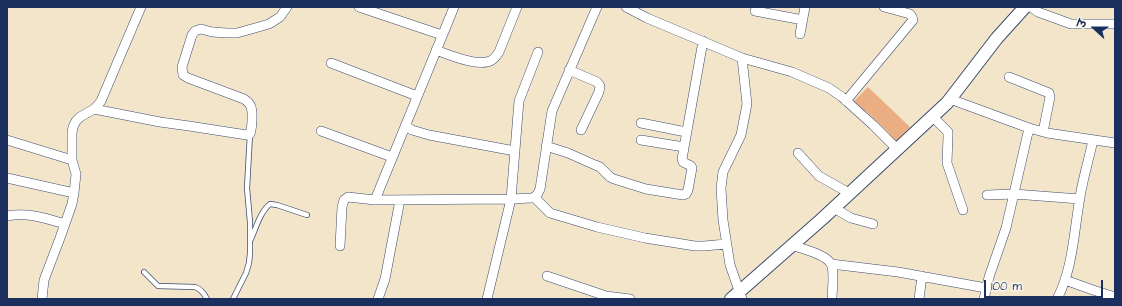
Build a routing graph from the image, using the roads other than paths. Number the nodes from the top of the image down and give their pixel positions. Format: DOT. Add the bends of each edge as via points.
graph roads {
  1 [pos="141,7"];
  2 [pos="287,7"];
  3 [pos="359,7"];
  4 [pos="454,7"];
  5 [pos="517,7"];
  6 [pos="597,7"];
  7 [pos="626,7"];
  8 [pos="805,7"];
  9 [pos="884,7"];
  10 [pos="1025,7"];
  11 [pos="1031,7"];
  12 [pos="755,11"];
  13 [pos="803,20"];
  14 [pos="1115,24"];
  15 [pos="800,34"];
  16 [pos="442,35"];
  17 [pos="703,41"];
  18 [pos="436,50"];
  19 [pos="538,52"];
  20 [pos="742,58"];
  21 [pos="331,63"];
  22 [pos="569,70"];
  23 [pos="1009,77"];
  24 [pos="417,96"];
  25 [pos="950,99"];
  26 [pos="846,101"];
  27 [pos="94,109"];
  28 [pos="933,116"];
  29 [pos="641,123"];
  30 [pos="405,126"];
  31 [pos="1029,128"];
  32 [pos="581,130"];
  33 [pos="321,131"];
  34 [pos="686,132"];
  35 [pos="1043,132"];
  36 [pos="250,134"];
  37 [pos="7,140"];
  38 [pos="641,140"];
  39 [pos="1093,140"];
  40 [pos="1115,143"];
  41 [pos="546,146"];
  42 [pos="684,147"];
  43 [pos="897,149"];
  44 [pos="515,151"];
  45 [pos="798,153"];
  46 [pos="392,157"];
  47 [pos="72,160"];
  48 [pos="7,178"];
  49 [pos="74,193"];
  50 [pos="850,193"];
  51 [pos="1014,194"];
  52 [pos="987,195"];
  53 [pos="534,197"];
  54 [pos="511,199"];
  55 [pos="1080,199"];
  56 [pos="375,200"];
  57 [pos="400,200"];
  58 [pos="834,208"];
  59 [pos="963,210"];
  60 [pos="307,215"];
  61 [pos="7,216"];
  62 [pos="64,224"];
  63 [pos="873,224"];
  64 [pos="250,240"];
  65 [pos="726,244"];
  66 [pos="792,245"];
  67 [pos="340,246"];
  68 [pos="831,264"];
  69 [pos="144,272"];
  70 [pos="547,276"];
  71 [pos="922,276"];
  72 [pos="1065,280"];
  73 [pos="986,288"];
  74 [pos="738,296"];
  75 [pos="1115,297"];
  76 [pos="42,299"];
  77 [pos="207,299"];
  78 [pos="233,299"];
  79 [pos="378,299"];
  80 [pos="487,299"];
  81 [pos="630,299"];
  82 [pos="832,299"];
  83 [pos="919,299"];
  84 [pos="984,299"];
  85 [pos="1057,299"];
  1 -- 27 [label="street" via="102,100"];
  2 -- 36 [label="street" via="280,17 269,24 237,33 201,29 195,32 182,67 183,75 188,78 248,102 251,106"];
  3 -- 16 [label="street"];
  4 -- 16 [label="street"];
  5 -- 18 [label="street" via="494,59 488,62 468,61"];
  6 -- 22 [label="street"];
  7 -- 17 [label="street"];
  8 -- 13 [label="street"];
  9 -- 26 [label="street" via="910,14 913,20"];
  10 -- 25 [label="street" via="997,38"];
  11 -- 14 [label="street" via="1071,24"];
  12 -- 13 [label="street"];
  13 -- 15 [label="street"];
  16 -- 18 [label="street"];
  17 -- 20 [label="street"];
  17 -- 34 [label="street"];
  18 -- 24 [label="street"];
  19 -- 44 [label="street" via="519,101"];
  20 -- 26 [label="street" via="792,72 829,88"];
  20 -- 65 [label="street" via="747,104 741,135 727,162 722,180"];
  21 -- 24 [label="street"];
  22 -- 32 [label="street" via="597,82 600,86"];
  22 -- 41 [label="street" via="552,111"];
  23 -- 35 [label="street" via="1049,93"];
  24 -- 30 [label="street"];
  25 -- 28 [label="street"];
  25 -- 31 [label="street"];
  26 -- 43 [label="street"];
  27 -- 36 [label="street" via="160,122"];
  27 -- 47 [label="street" via="80,117 73,127"];
  28 -- 43 [label="street"];
  28 -- 59 [label="street" via="948,132 947,163"];
  29 -- 34 [label="street"];
  30 -- 44 [label="street" via="429,135"];
  30 -- 46 [label="street"];
  31 -- 35 [label="street"];
  31 -- 51 [label="street"];
  33 -- 46 [label="street"];
  34 -- 42 [label="street"];
  35 -- 39 [label="street"];
  36 -- 64 [label="lane" via="247,188"];
  37 -- 47 [label="street"];
  38 -- 42 [label="street"];
  39 -- 40 [label="street"];
  39 -- 55 [label="street"];
  41 -- 42 [label="street" via="600,167 614,179 646,189 683,195 688,190 692,168 683,162"];
  41 -- 53 [label="street" via="540,189"];
  43 -- 50 [label="street"];
  44 -- 54 [label="street"];
  45 -- 50 [label="street" via="819,176"];
  46 -- 56 [label="street"];
  47 -- 49 [label="street" via="76,174"];
  48 -- 49 [label="street"];
  49 -- 62 [label="street"];
  50 -- 58 [label="street"];
  51 -- 52 [label="street"];
  51 -- 55 [label="street"];
  51 -- 73 [label="street" via="1006,228"];
  53 -- 54 [label="street"];
  53 -- 65 [label="street" via="550,213 597,227 695,246"];
  54 -- 57 [label="street"];
  54 -- 80 [label="street"];
  55 -- 72 [label="street"];
  56 -- 57 [label="street"];
  56 -- 67 [label="street" via="348,197 344,200"];
  57 -- 79 [label="street" via="385,279"];
  58 -- 63 [label="street" via="851,218"];
  58 -- 66 [label="street"];
  60 -- 64 [label="lane" via="270,204 262,214"];
  61 -- 62 [label="street" via="24,214"];
  62 -- 76 [label="street" via="44,280"];
  64 -- 78 [label="lane" via="249,263"];
  65 -- 74 [label="street"];
  66 -- 68 [label="street" via="821,256"];
  66 -- 74 [label="street"];
  68 -- 71 [label="street"];
  68 -- 82 [label="street"];
  69 -- 77 [label="lane" via="158,286 195,286"];
  70 -- 81 [label="street" via="606,296"];
  71 -- 73 [label="street"];
  71 -- 83 [label="street"];
  72 -- 75 [label="street"];
  72 -- 85 [label="street"];
  73 -- 84 [label="street"];
}
